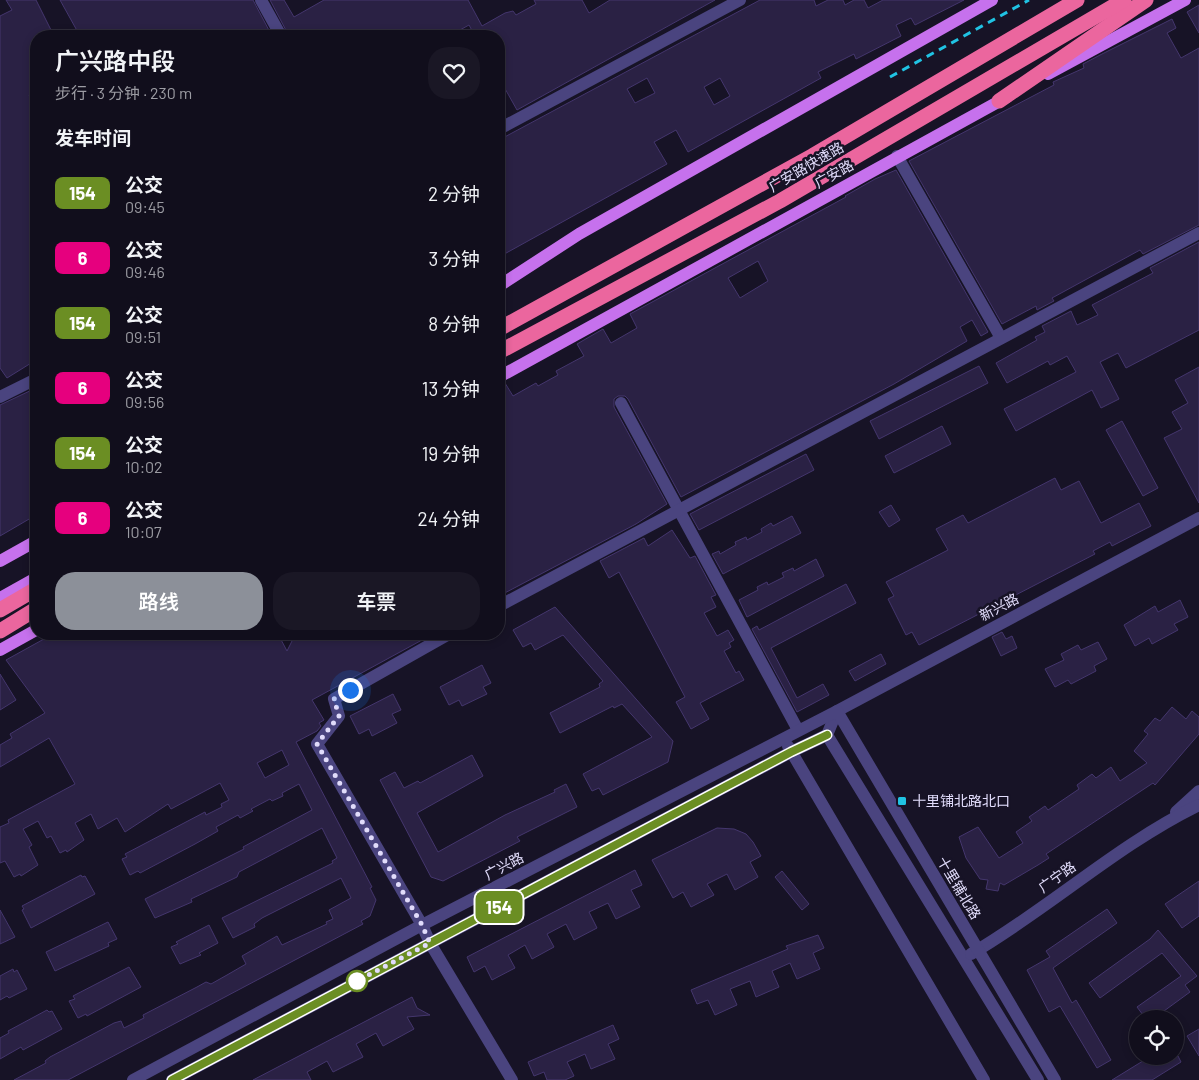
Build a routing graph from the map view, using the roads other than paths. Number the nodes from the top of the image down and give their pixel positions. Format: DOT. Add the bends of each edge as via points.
graph roads {
  1 [pos="261,0"];
  2 [pos="740,0"];
  3 [pos="992,0"];
  4 [pos="1124,0"];
  5 [pos="1146,0"];
  6 [pos="1185,0"];
  7 [pos="1072,3"];
  8 [pos="278,30"];
  9 [pos="999,101"];
  10 [pos="505,127"];
  11 [pos="896,156"];
  12 [pos="1199,233"];
  13 [pos="543,259"];
  14 [pos="505,282"];
  15 [pos="505,289"];
  16 [pos="505,326"];
  17 [pos="1001,338"];
  18 [pos="505,349"];
  19 [pos="505,372"];
  20 [pos="30,382"];
  21 [pos="0,397"];
  22 [pos="621,403"];
  23 [pos="677,509"];
  24 [pos="1199,518"];
  25 [pos="30,544"];
  26 [pos="0,561"];
  27 [pos="30,581"];
  28 [pos="30,592"];
  29 [pos="0,598"];
  30 [pos="30,600"];
  31 [pos="505,603"];
  32 [pos="0,610"];
  33 [pos="30,613"];
  34 [pos="0,617"];
  35 [pos="0,631"];
  36 [pos="30,633"];
  37 [pos="438,640"];
  38 [pos="0,650"];
  39 [pos="837,711"];
  40 [pos="798,730"];
  41 [pos="827,735"];
  42 [pos="784,737"];
  43 [pos="791,752"];
  44 [pos="1199,791"];
  45 [pos="1199,805"];
  46 [pos="1167,821"];
  47 [pos="422,925"];
  48 [pos="430,943"];
  49 [pos="979,950"];
  50 [pos="965,958"];
  51 [pos="133,1080"];
  52 [pos="172,1080"];
  53 [pos="512,1080"];
  54 [pos="984,1080"];
  55 [pos="1038,1080"];
  56 [pos="1055,1080"];
  1 -- 8 [label="street"];
  2 -- 10 [label="street"];
  3 -- 13 [label="main road" via="579,234"];
  4 -- 18 [label="highway, 广安路快速路" via="780,201"];
  5 -- 9 [label="highway"];
  6 -- 9 [label="main road, 广安路"];
  7 -- 16 [label="highway, 广安路快速路" via="812,156"];
  9 -- 11 [label="main road, 广安路"];
  11 -- 17 [label="street"];
  11 -- 19 [label="main road, 广安路"];
  12 -- 17 [label="street"];
  13 -- 14 [label="main road"];
  13 -- 15 [label="main road"];
  17 -- 23 [label="street"];
  20 -- 21 [label="street"];
  22 -- 23 [label="street"];
  23 -- 31 [label="street"];
  23 -- 40 [label="street"];
  24 -- 39 [label="street, 新兴路"];
  25 -- 26 [label="main road"];
  27 -- 29 [label="main road"];
  28 -- 32 [label="highway"];
  30 -- 34 [label="main road"];
  33 -- 35 [label="highway"];
  36 -- 38 [label="main road"];
  37 -- 47 [label="street" via="334,699 339,716 317,744"];
  39 -- 40 [label="street, 广兴路"];
  39 -- 41 [label="street"];
  39 -- 49 [label="street, 十里铺北路"];
  40 -- 42 [label="street, 广兴路"];
  41 -- 43 [label="street"];
  41 -- 50 [label="street"];
  42 -- 43 [label="street"];
  42 -- 47 [label="street, 广兴路"];
  43 -- 48 [label="street"];
  43 -- 54 [label="street"];
  44 -- 46 [label="street, 广宁路"];
  45 -- 46 [label="street, 广宁路"];
  46 -- 49 [label="street, 广宁路"];
  47 -- 48 [label="street"];
  47 -- 51 [label="street, 广兴路"];
  48 -- 52 [label="street"];
  48 -- 53 [label="street"];
  49 -- 50 [label="street, 广宁路"];
  49 -- 56 [label="street, 十里铺北路"];
  50 -- 55 [label="street"];
}
